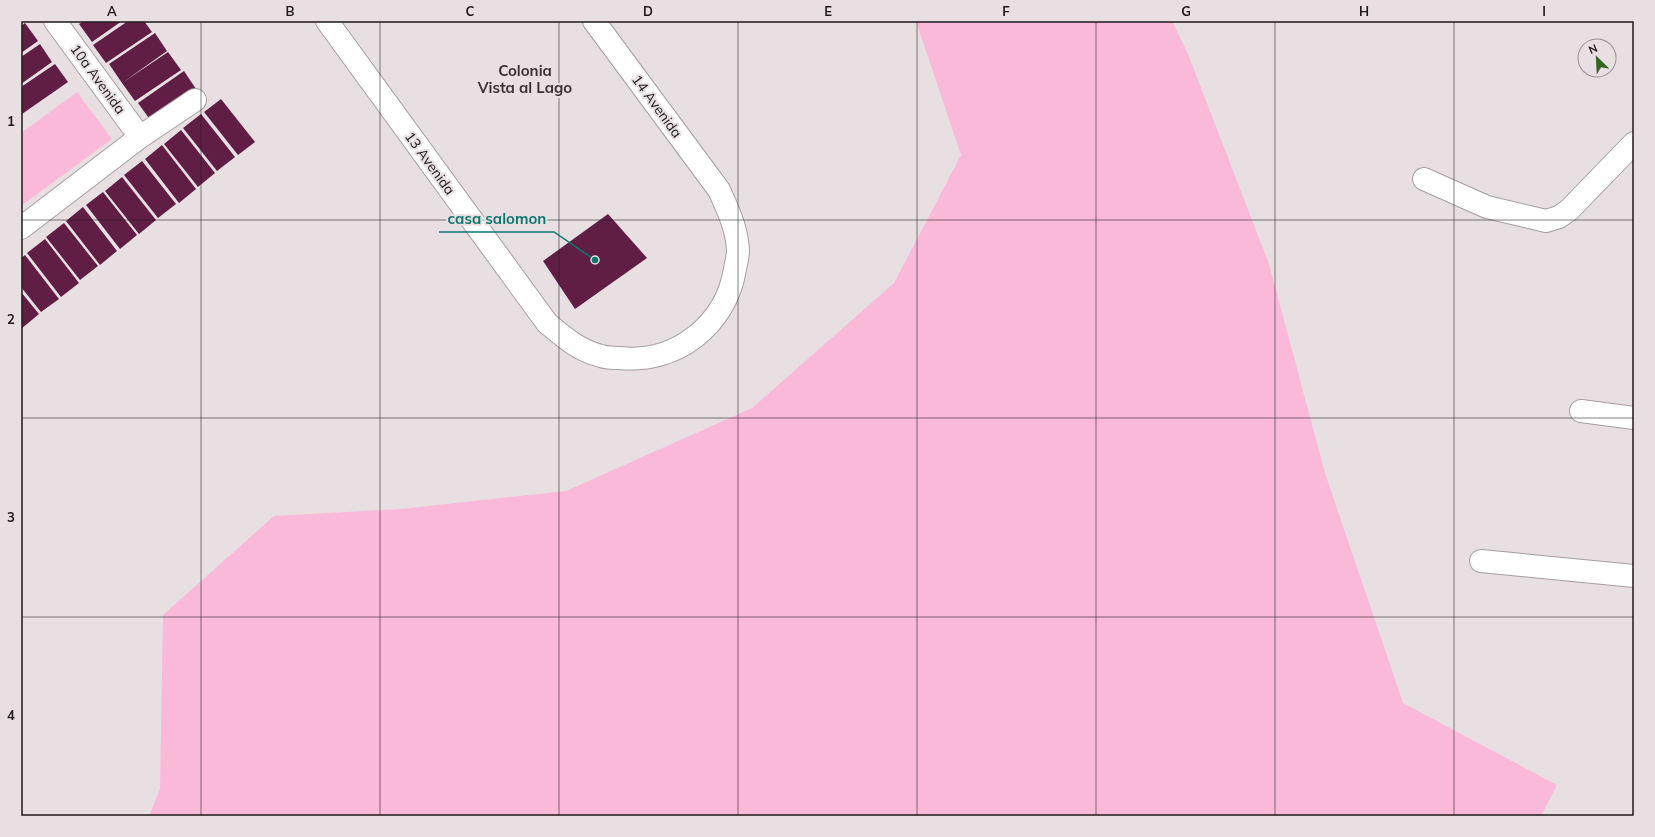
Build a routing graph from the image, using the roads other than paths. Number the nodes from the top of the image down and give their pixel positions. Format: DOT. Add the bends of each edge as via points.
graph roads {
  1 [pos="56,21"];
  2 [pos="327,21"];
  3 [pos="594,21"];
  4 [pos="195,100"];
  5 [pos="140,137"];
  6 [pos="1634,143"];
  7 [pos="1424,179"];
  8 [pos="719,190"];
  9 [pos="21,228"];
  10 [pos="1581,411"];
  11 [pos="1634,418"];
  12 [pos="1481,561"];
  13 [pos="1634,576"];
  1 -- 5 [label="street, 10a Avenida"];
  2 -- 8 [label="street, 13 Avenida" via="547,324 572,344 602,357 635,360 667,353 696,337 718,313 732,284 738,252 733,220"];
  3 -- 8 [label="street, 14 Avenida"];
  4 -- 5 [label="street"];
  5 -- 9 [label="street"];
  6 -- 7 [label="street" via="1569,210 1559,218 1546,221 1487,207"];
  10 -- 11 [label="street"];
  12 -- 13 [label="street"];
}
